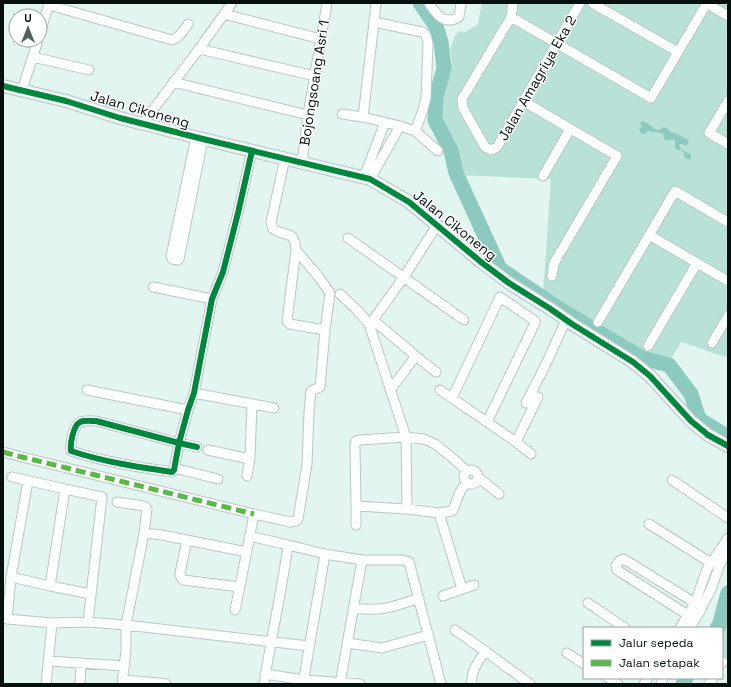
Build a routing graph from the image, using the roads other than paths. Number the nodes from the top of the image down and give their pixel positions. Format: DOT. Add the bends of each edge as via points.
graph roads {
  1 [pos="232,3"];
  2 [pos="327,3"];
  3 [pos="376,3"];
  4 [pos="429,3"];
  5 [pos="461,3"];
  6 [pos="580,3"];
  7 [pos="592,3"];
  8 [pos="706,3"];
  9 [pos="49,4"];
  10 [pos="513,8"];
  11 [pos="224,14"];
  12 [pos="728,16"];
  13 [pos="374,22"];
  14 [pos="188,24"];
  15 [pos="321,39"];
  16 [pos="556,43"];
  17 [pos="36,48"];
  18 [pos="199,49"];
  19 [pos="678,52"];
  20 [pos="33,57"];
  21 [pos="89,70"];
  22 [pos="315,76"];
  23 [pos="173,82"];
  24 [pos="3,86"];
  25 [pos="22,90"];
  26 [pos="523,101"];
  27 [pos="728,101"];
  28 [pos="342,114"];
  29 [pos="308,115"];
  30 [pos="363,117"];
  31 [pos="385,122"];
  32 [pos="142,123"];
  33 [pos="400,126"];
  34 [pos="570,129"];
  35 [pos="415,131"];
  36 [pos="199,138"];
  37 [pos="728,144"];
  38 [pos="252,150"];
  39 [pos="438,151"];
  40 [pos="285,158"];
  41 [pos="302,163"];
  42 [pos="544,176"];
  43 [pos="367,178"];
  44 [pos="728,222"];
  45 [pos="437,226"];
  46 [pos="648,235"];
  47 [pos="348,238"];
  48 [pos="296,250"];
  49 [pos="697,263"];
  50 [pos="552,276"];
  51 [pos="404,277"];
  52 [pos="728,281"];
  53 [pos="509,282"];
  54 [pos="153,287"];
  55 [pos="340,294"];
  56 [pos="500,298"];
  57 [pos="212,299"];
  58 [pos="728,316"];
  59 [pos="464,320"];
  60 [pos="566,320"];
  61 [pos="371,322"];
  62 [pos="598,322"];
  63 [pos="325,330"];
  64 [pos="712,343"];
  65 [pos="648,346"];
  66 [pos="416,356"];
  67 [pos="436,372"];
  68 [pos="87,390"];
  69 [pos="390,390"];
  70 [pos="440,390"];
  71 [pos="194,393"];
  72 [pos="538,397"];
  73 [pos="452,398"];
  74 [pos="526,403"];
  75 [pos="252,404"];
  76 [pos="274,408"];
  77 [pos="188,410"];
  78 [pos="487,422"];
  79 [pos="406,437"];
  80 [pos="516,442"];
  81 [pos="179,443"];
  82 [pos="728,446"];
  83 [pos="197,447"];
  84 [pos="208,450"];
  85 [pos="3,452"];
  86 [pos="531,454"];
  87 [pos="250,458"];
  88 [pos="174,468"];
  89 [pos="467,471"];
  90 [pos="247,476"];
  91 [pos="12,477"];
  92 [pos="478,477"];
  93 [pos="218,479"];
  94 [pos="672,480"];
  95 [pos="28,481"];
  96 [pos="466,482"];
  97 [pos="65,489"];
  98 [pos="499,494"];
  99 [pos="117,502"];
  100 [pos="356,506"];
  101 [pos="407,509"];
  102 [pos="439,513"];
  103 [pos="254,514"];
  104 [pos="728,518"];
  105 [pos="649,524"];
  106 [pos="356,525"];
  107 [pos="144,533"];
  108 [pos="249,536"];
  109 [pos="728,538"];
  110 [pos="187,540"];
  111 [pos="288,545"];
  112 [pos="728,550"];
  113 [pos="247,552"];
  114 [pos="325,554"];
  115 [pos="362,560"];
  116 [pos="711,563"];
  117 [pos="12,577"];
  118 [pos="474,584"];
  119 [pos="50,586"];
  120 [pos="240,587"];
  121 [pos="462,589"];
  122 [pos="92,594"];
  123 [pos="443,596"];
  124 [pos="419,598"];
  125 [pos="588,603"];
  126 [pos="353,608"];
  127 [pos="235,610"];
  128 [pos="693,610"];
  129 [pos="5,618"];
  130 [pos="88,622"];
  131 [pos="52,623"];
  132 [pos="126,625"];
  133 [pos="624,627"];
  134 [pos="681,627"];
  135 [pos="690,627"];
  136 [pos="455,630"];
  137 [pos="428,636"];
  138 [pos="270,642"];
  139 [pos="347,643"];
  140 [pos="309,646"];
  141 [pos="485,651"];
  142 [pos="567,653"];
  143 [pos="48,661"];
  144 [pos="583,663"];
  145 [pos="81,664"];
  146 [pos="125,666"];
  147 [pos="265,674"];
  148 [pos="122,682"];
  149 [pos="303,682"];
  150 [pos="340,683"];
  151 [pos="46,684"];
  152 [pos="80,684"];
  153 [pos="166,684"];
  154 [pos="264,684"];
  155 [pos="360,684"];
  156 [pos="441,684"];
  157 [pos="472,684"];
  158 [pos="530,684"];
  1 -- 11 [label="street"];
  2 -- 15 [label="street, Bojongsoang Asri 1"];
  3 -- 13 [label="street"];
  4 -- 5 [label="street" via="435,13 447,20 459,17"];
  6 -- 16 [label="street, Jalan Amagriya Eka 2"];
  7 -- 19 [label="street"];
  8 -- 12 [label="street"];
  8 -- 19 [label="street"];
  9 -- 14 [label="street" via="172,40 175,40"];
  10 -- 16 [label="street"];
  10 -- 26 [label="street, Jalan Amagriya Eka 2" via="462,99 463,108 485,147 491,150 497,147"];
  11 -- 15 [label="street"];
  11 -- 18 [label="street"];
  13 -- 30 [label="street"];
  13 -- 35 [label="street" via="422,32 427,36 426,98"];
  15 -- 22 [label="street, Bojongsoang Asri 1"];
  16 -- 19 [label="street" via="650,98"];
  16 -- 26 [label="street, Jalan Amagriya Eka 2"];
  17 -- 20 [label="street"];
  18 -- 22 [label="street"];
  18 -- 23 [label="street"];
  20 -- 21 [label="street"];
  20 -- 25 [label="street"];
  22 -- 29 [label="street, Bojongsoang Asri 1"];
  23 -- 29 [label="street"];
  23 -- 32 [label="street"];
  24 -- 25 [label="street, Jalan Cikoneng"];
  25 -- 32 [label="street, Jalan Cikoneng"];
  26 -- 34 [label="street"];
  27 -- 37 [label="street" via="709,133"];
  28 -- 30 [label="street"];
  29 -- 41 [label="street, Bojongsoang Asri 1"];
  30 -- 31 [label="street"];
  31 -- 33 [label="street"];
  31 -- 43 [label="street"];
  32 -- 36 [label="street, Jalan Cikoneng"];
  33 -- 35 [label="street"];
  33 -- 43 [label="street"];
  34 -- 42 [label="street"];
  34 -- 50 [label="street" via="617,156 554,263"];
  35 -- 39 [label="street"];
  36 -- 36 [label="street" via="179,259 172,259 171,256"];
  36 -- 38 [label="street, Jalan Cikoneng"];
  38 -- 40 [label="street, Jalan Cikoneng"];
  38 -- 57 [label="street" via="223,272"];
  40 -- 41 [label="street, Jalan Cikoneng"];
  40 -- 48 [label="street" via="271,222 273,229 294,238"];
  41 -- 43 [label="street, Jalan Cikoneng"];
  43 -- 45 [label="street, Jalan Cikoneng" via="409,202"];
  44 -- 46 [label="street" via="675,191"];
  45 -- 51 [label="street"];
  45 -- 53 [label="street, Jalan Cikoneng" via="480,262"];
  46 -- 49 [label="street"];
  46 -- 62 [label="street"];
  47 -- 51 [label="street"];
  48 -- 63 [label="street" via="330,293"];
  48 -- 63 [label="street" via="287,321 290,324"];
  49 -- 52 [label="street"];
  49 -- 65 [label="street"];
  51 -- 59 [label="street"];
  51 -- 61 [label="street"];
  53 -- 56 [label="street"];
  53 -- 60 [label="street, Jalan Cikoneng"];
  54 -- 57 [label="street"];
  55 -- 61 [label="street"];
  56 -- 73 [label="street"];
  56 -- 78 [label="street" via="535,323"];
  57 -- 71 [label="street"];
  58 -- 64 [label="street"];
  60 -- 74 [label="street"];
  60 -- 82 [label="street, Jalan Cikoneng" via="633,362 650,376 691,421 708,435"];
  61 -- 66 [label="street"];
  61 -- 69 [label="street"];
  63 -- 103 [label="street" via="320,387 311,391 307,464 298,518 290,522"];
  66 -- 67 [label="street"];
  66 -- 69 [label="street"];
  68 -- 77 [label="street"];
  69 -- 79 [label="street"];
  70 -- 73 [label="street"];
  71 -- 75 [label="street"];
  71 -- 77 [label="street"];
  72 -- 80 [label="street"];
  73 -- 78 [label="street"];
  75 -- 76 [label="street"];
  75 -- 87 [label="street"];
  77 -- 81 [label="street"];
  78 -- 80 [label="street"];
  79 -- 89 [label="street" via="424,439 435,444"];
  79 -- 100 [label="street" via="356,441"];
  79 -- 101 [label="street"];
  80 -- 86 [label="street"];
  81 -- 83 [label="street"];
  81 -- 88 [label="street"];
  81 -- 88 [label="street" via="96,421 78,423 72,436 71,451 143,468 172,472"];
  84 -- 87 [label="street"];
  85 -- 103 [label="street"];
  87 -- 90 [label="street"];
  88 -- 93 [label="street"];
  89 -- 92 [label="street" via="476,471"];
  89 -- 96 [label="street" via="463,476"];
  91 -- 95 [label="street"];
  92 -- 96 [label="street" via="475,483"];
  92 -- 98 [label="street"];
  94 -- 104 [label="street"];
  95 -- 97 [label="street"];
  95 -- 117 [label="street"];
  96 -- 102 [label="street" via="452,511"];
  97 -- 119 [label="street"];
  97 -- 122 [label="street" via="102,497"];
  99 -- 107 [label="street" via="144,506 147,509"];
  100 -- 101 [label="street"];
  100 -- 106 [label="street"];
  101 -- 102 [label="street"];
  102 -- 121 [label="street"];
  103 -- 108 [label="street"];
  105 -- 116 [label="street"];
  107 -- 110 [label="street"];
  107 -- 132 [label="street"];
  108 -- 111 [label="street"];
  108 -- 113 [label="street"];
  109 -- 116 [label="street"];
  110 -- 113 [label="street"];
  110 -- 120 [label="street" via="180,573 183,580"];
  111 -- 114 [label="street"];
  111 -- 138 [label="street"];
  112 -- 128 [label="street" via="711,589"];
  113 -- 120 [label="street"];
  114 -- 115 [label="street"];
  114 -- 140 [label="street"];
  115 -- 124 [label="street" via="407,561"];
  115 -- 126 [label="street"];
  116 -- 128 [label="street"];
  117 -- 119 [label="street"];
  117 -- 129 [label="street"];
  118 -- 121 [label="street"];
  119 -- 122 [label="street"];
  120 -- 127 [label="street"];
  121 -- 123 [label="street"];
  122 -- 130 [label="street"];
  124 -- 126 [label="street" via="387,609"];
  124 -- 137 [label="street"];
  125 -- 133 [label="street"];
  126 -- 139 [label="street"];
  128 -- 128 [label="street" via="627,561 619,561 617,570"];
  128 -- 134 [label="street"];
  128 -- 135 [label="street"];
  129 -- 131 [label="street"];
  130 -- 131 [label="street"];
  130 -- 132 [label="street"];
  131 -- 143 [label="street"];
  132 -- 138 [label="street"];
  132 -- 146 [label="street"];
  136 -- 141 [label="street"];
  137 -- 139 [label="street" via="382,648"];
  137 -- 156 [label="street"];
  138 -- 140 [label="street"];
  138 -- 147 [label="street"];
  139 -- 150 [label="street"];
  140 -- 149 [label="street"];
  141 -- 157 [label="street" via="473,673"];
  141 -- 158 [label="street"];
  142 -- 144 [label="street"];
  143 -- 145 [label="street"];
  143 -- 151 [label="street"];
  145 -- 146 [label="street"];
  145 -- 152 [label="street"];
  146 -- 148 [label="street"];
  147 -- 149 [label="street"];
  147 -- 154 [label="street"];
  148 -- 153 [label="street"];
  149 -- 150 [label="street"];
  150 -- 155 [label="street"];
}
